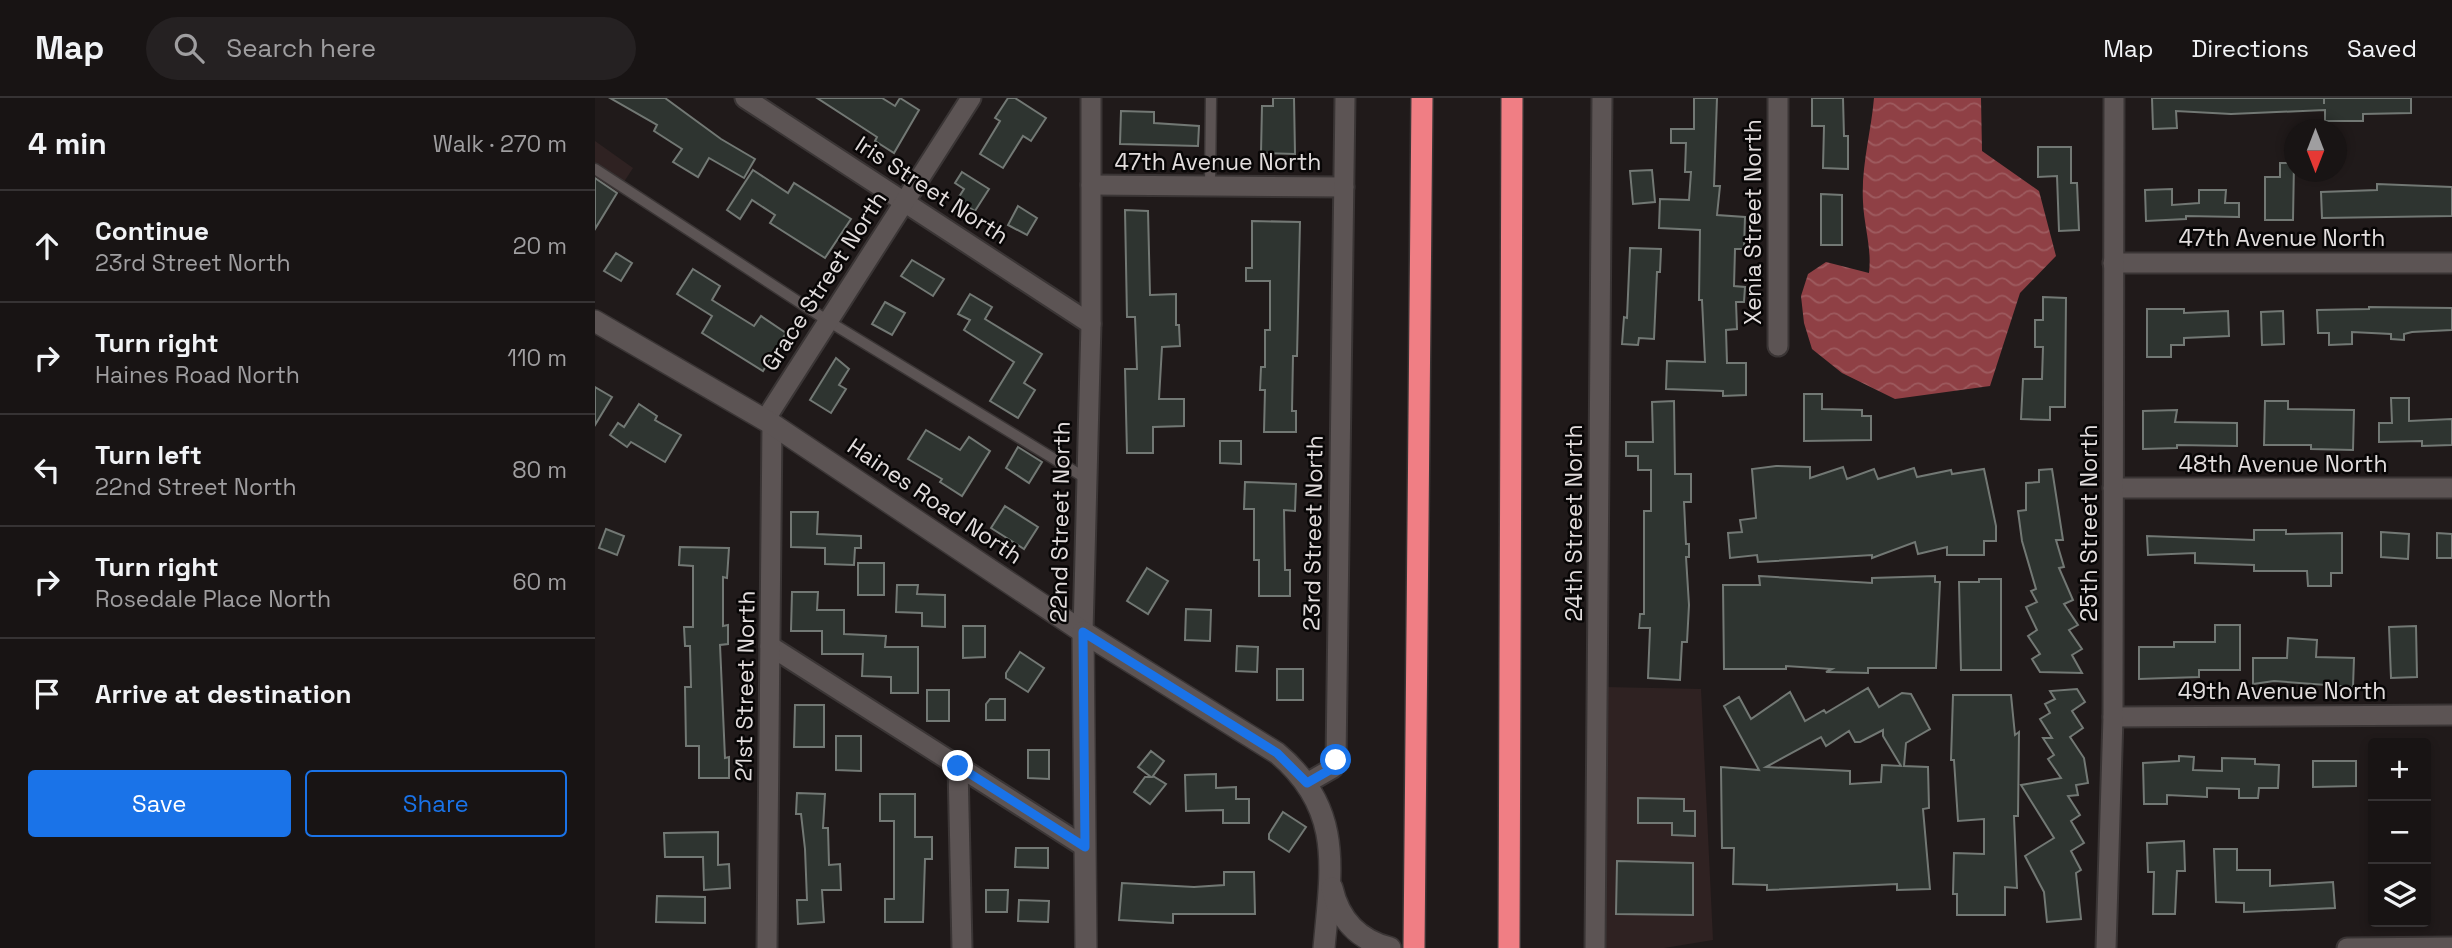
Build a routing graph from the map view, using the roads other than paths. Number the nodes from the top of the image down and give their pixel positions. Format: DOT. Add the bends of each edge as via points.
graph roads {
  1 [pos="745,98"];
  2 [pos="971,98"];
  3 [pos="1091,98"];
  4 [pos="1211,98"];
  5 [pos="1345,98"];
  6 [pos="1422,98"];
  7 [pos="1512,98"];
  8 [pos="1602,98"];
  9 [pos="1777,98"];
  10 [pos="2114,98"];
  11 [pos="595,169"];
  12 [pos="1091,185"];
  13 [pos="1210,186"];
  14 [pos="1344,187"];
  15 [pos="905,200"];
  16 [pos="2113,263"];
  17 [pos="2452,263"];
  18 [pos="828,321"];
  19 [pos="596,323"];
  20 [pos="1091,324"];
  21 [pos="1778,346"];
  22 [pos="768,422"];
  23 [pos="1087,479"];
  24 [pos="2113,488"];
  25 [pos="2452,488"];
  26 [pos="1083,632"];
  27 [pos="771,646"];
  28 [pos="2452,715"];
  29 [pos="2113,717"];
  30 [pos="958,766"];
  31 [pos="1307,783"];
  32 [pos="1085,847"];
  33 [pos="1330,877"];
  34 [pos="2452,947"];
  35 [pos="767,948"];
  36 [pos="962,948"];
  37 [pos="1086,948"];
  38 [pos="1324,948"];
  39 [pos="1389,948"];
  40 [pos="1415,948"];
  41 [pos="1509,948"];
  42 [pos="1595,948"];
  43 [pos="2106,948"];
  44 [pos="2347,948"];
  1 -- 15 [label="street, Iris Street North"];
  2 -- 15 [label="street, Grace Street North"];
  3 -- 12 [label="street, 22nd Street North"];
  4 -- 13 [label="lane"];
  5 -- 14 [label="street, 23rd Street North"];
  6 -- 40 [label="highway"];
  7 -- 41 [label="highway"];
  8 -- 42 [label="street, 24th Street North"];
  9 -- 21 [label="street, Xenia Street North"];
  10 -- 16 [label="street, 25th Street North"];
  11 -- 18 [label="lane"];
  12 -- 13 [label="street, 47th Avenue North"];
  12 -- 20 [label="street, 22nd Street North"];
  13 -- 14 [label="street, 47th Avenue North"];
  14 -- 31 [label="street, 23rd Street North" via="1336,760 1333,768"];
  15 -- 18 [label="street, Grace Street North"];
  15 -- 20 [label="street, Iris Street North"];
  16 -- 17 [label="street, 47th Avenue North"];
  16 -- 24 [label="street, 25th Street North"];
  18 -- 22 [label="street, Grace Street North"];
  18 -- 23 [label="lane"];
  19 -- 22 [label="street, Haines Road North"];
  20 -- 23 [label="street, 22nd Street North"];
  22 -- 26 [label="street, Haines Road North"];
  22 -- 27 [label="street, 21st Street North"];
  23 -- 26 [label="street, 22nd Street North"];
  24 -- 25 [label="street, 48th Avenue North"];
  24 -- 29 [label="street, 25th Street North"];
  26 -- 31 [label="street, Haines Road North" via="1277,753"];
  26 -- 32 [label="street, 22nd Street North"];
  27 -- 30 [label="street"];
  27 -- 35 [label="street, 21st Street North"];
  28 -- 29 [label="street, 49th Avenue North"];
  29 -- 43 [label="street, 25th Street North"];
  30 -- 32 [label="street"];
  30 -- 36 [label="street"];
  31 -- 33 [label="street" via="1325,816"];
  32 -- 37 [label="street, 22nd Street North"];
  33 -- 38 [label="street"];
  33 -- 39 [label="street" via="1336,906 1347,924"];
  34 -- 44 [label="street"];
}
